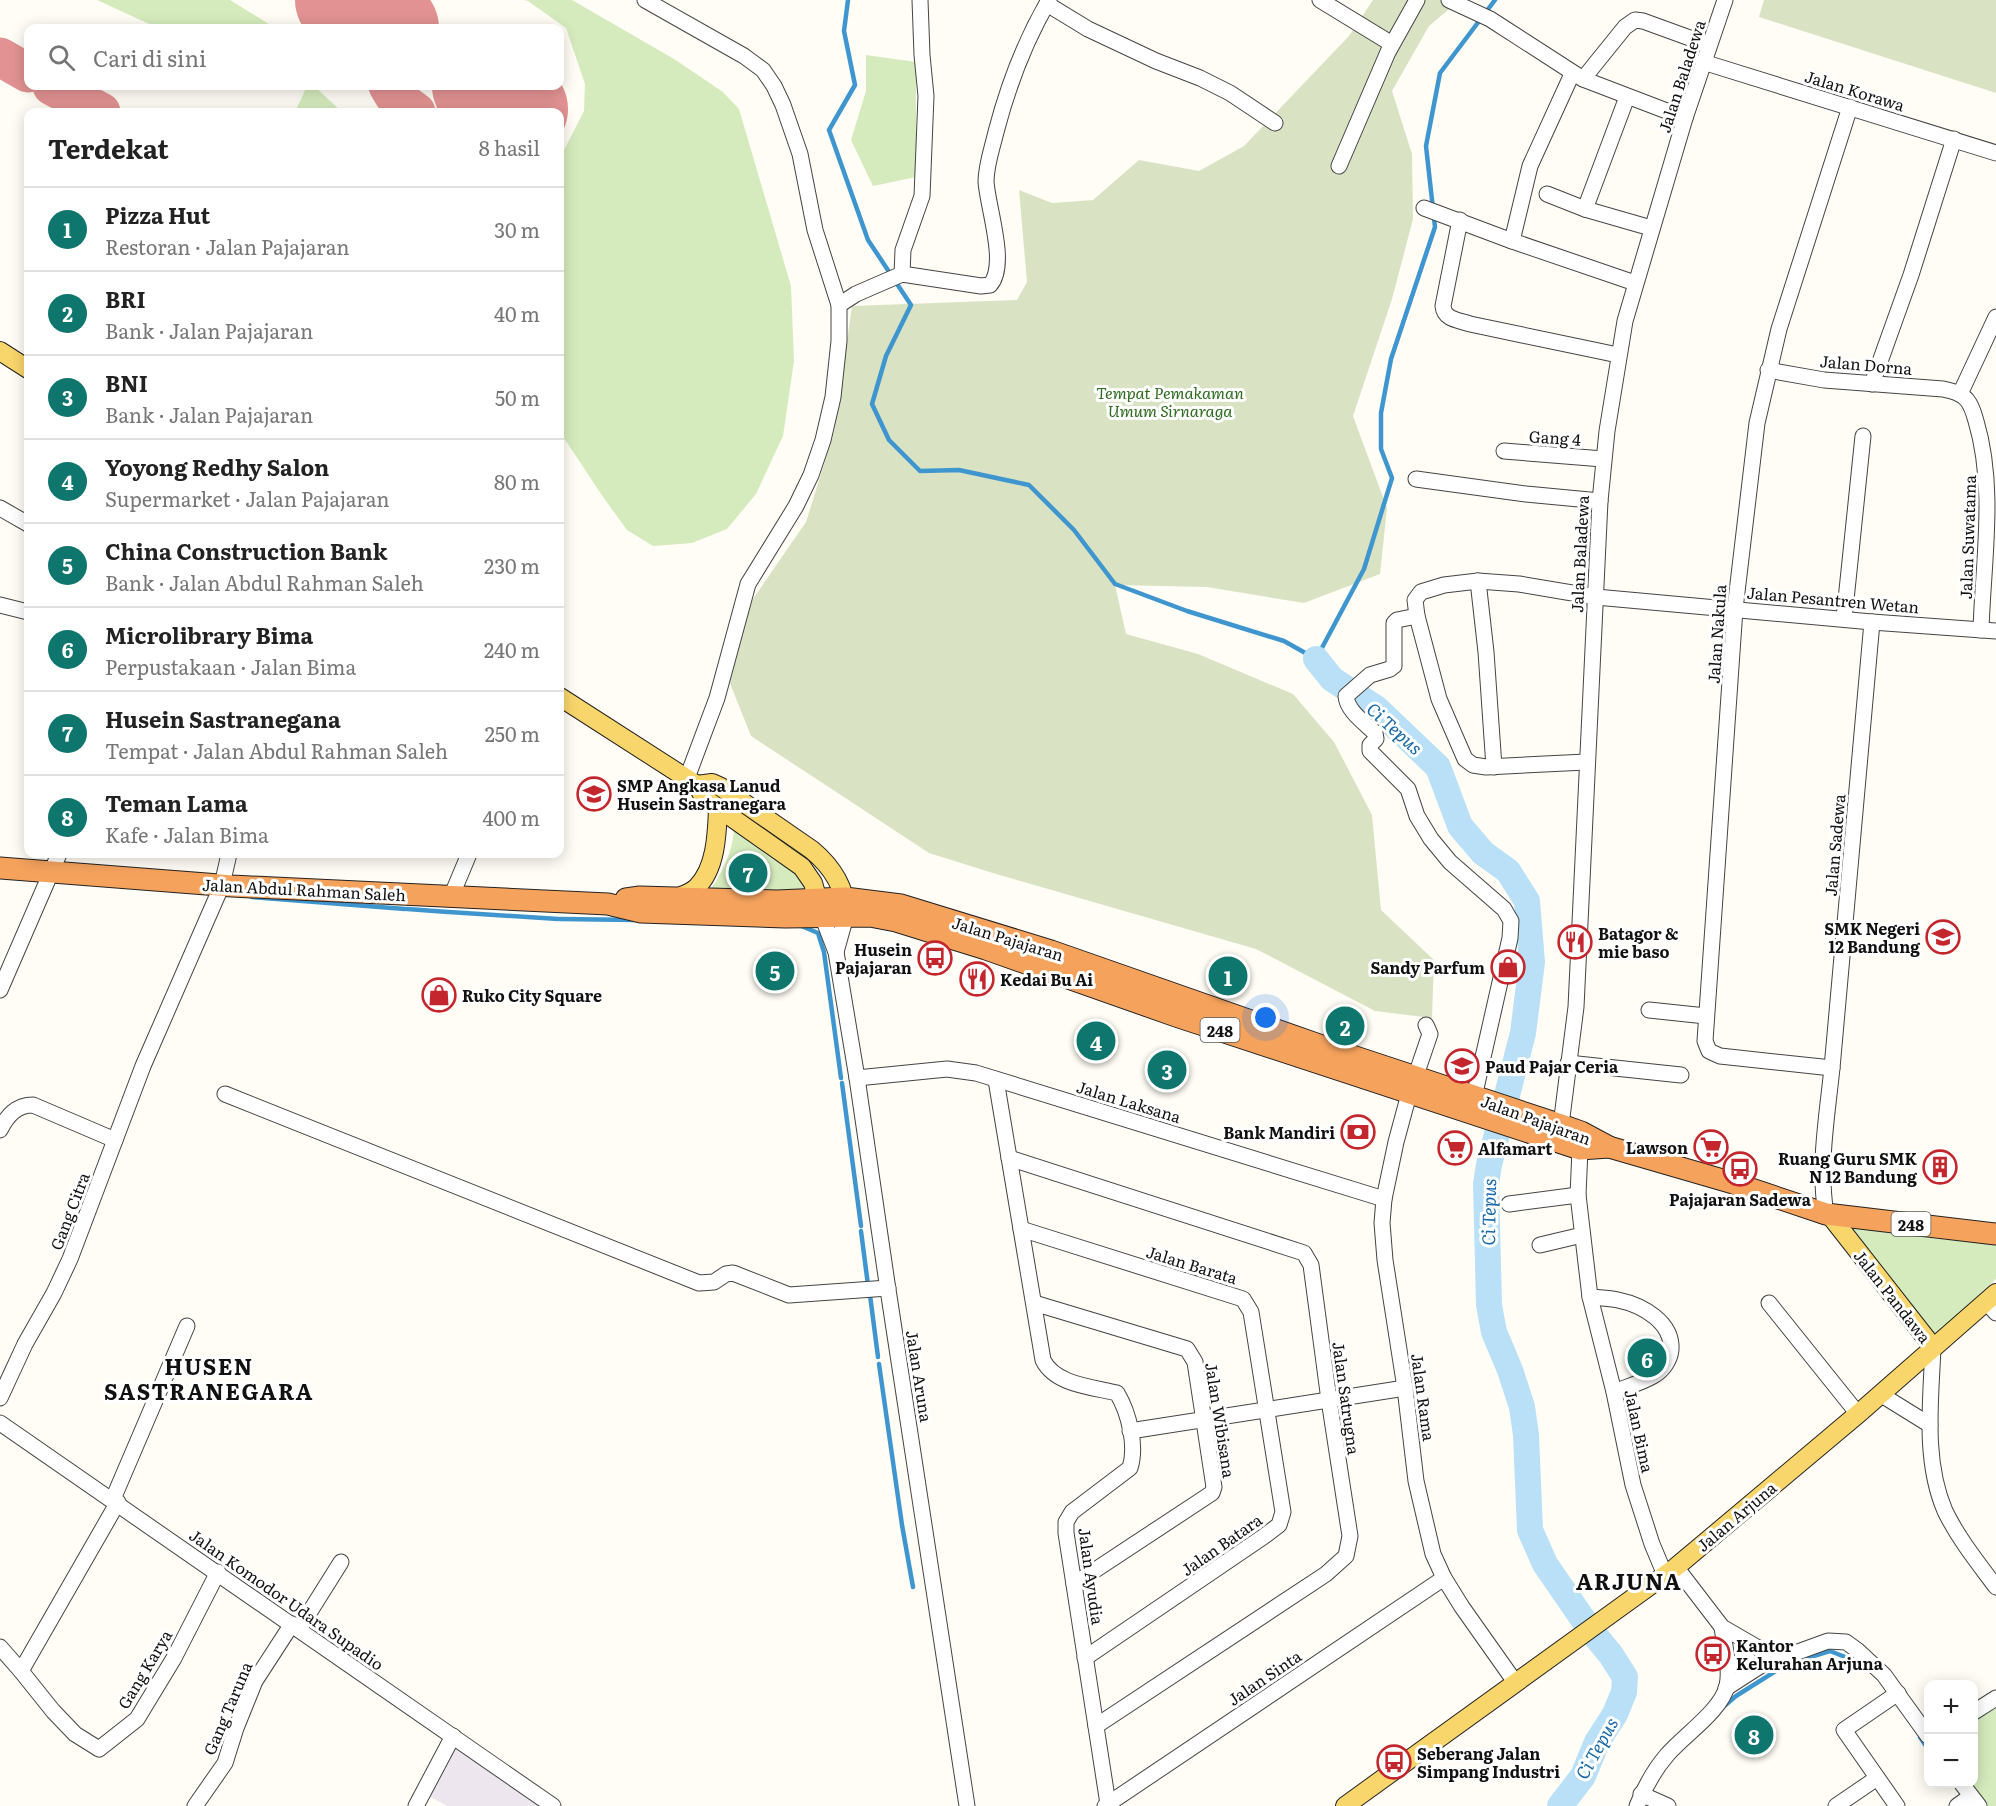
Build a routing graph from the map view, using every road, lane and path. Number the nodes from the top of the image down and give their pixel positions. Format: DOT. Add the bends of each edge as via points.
graph roads {
  1 [pos="645,0"];
  2 [pos="920,0"];
  3 [pos="1320,0"];
  4 [pos="1417,0"];
  5 [pos="1449,0"];
  6 [pos="1725,0"];
  7 [pos="1048,2"];
  8 [pos="1392,44"];
  9 [pos="1709,45"];
  10 [pos="1703,62"];
  11 [pos="1577,76"];
  12 [pos="1627,96"];
  13 [pos="1850,107"];
  14 [pos="1685,118"];
  15 [pos="1275,123"];
  16 [pos="1954,139"];
  17 [pos="1996,153"];
  18 [pos="1339,166"];
  19 [pos="1547,194"];
  20 [pos="1585,209"];
  21 [pos="1431,210"];
  22 [pos="1460,220"];
  23 [pos="1651,228"];
  24 [pos="1512,241"];
  25 [pos="900,275"];
  26 [pos="1635,283"];
  27 [pos="839,305"];
  28 [pos="1996,317"];
  29 [pos="0,351"];
  30 [pos="1618,355"];
  31 [pos="24,366"];
  32 [pos="1768,370"];
  33 [pos="1872,384"];
  34 [pos="1960,394"];
  35 [pos="1863,436"];
  36 [pos="1504,452"];
  37 [pos="1603,459"];
  38 [pos="1416,479"];
  39 [pos="1992,490"];
  40 [pos="1600,501"];
  41 [pos="0,508"];
  42 [pos="24,522"];
  43 [pos="1478,581"];
  44 [pos="1596,597"];
  45 [pos="0,605"];
  46 [pos="1735,609"];
  47 [pos="24,611"];
  48 [pos="1417,616"];
  49 [pos="1844,619"];
  50 [pos="1872,622"];
  51 [pos="1988,631"];
  52 [pos="564,700"];
  53 [pos="1586,762"];
  54 [pos="1494,767"];
  55 [pos="692,782"];
  56 [pos="718,808"];
  57 [pos="227,858"];
  58 [pos="467,858"];
  59 [pos="56,862"];
  60 [pos="0,868"];
  61 [pos="222,885"];
  62 [pos="451,897"];
  63 [pos="676,898"];
  64 [pos="608,904"];
  65 [pos="833,909"];
  66 [pos="836,952"];
  67 [pos="0,990"];
  68 [pos="1649,1010"];
  69 [pos="1706,1016"];
  70 [pos="1426,1025"];
  71 [pos="1568,1063"];
  72 [pos="1832,1068"];
  73 [pos="1681,1075"];
  74 [pos="858,1078"];
  75 [pos="996,1080"];
  76 [pos="1412,1086"];
  77 [pos="225,1094"];
  78 [pos="1474,1097"];
  79 [pos="1502,1114"];
  80 [pos="1561,1125"];
  81 [pos="0,1130"];
  82 [pos="115,1140"];
  83 [pos="1609,1148"];
  84 [pos="1580,1149"];
  85 [pos="1009,1158"];
  86 [pos="1578,1195"];
  87 [pos="1384,1199"];
  88 [pos="1509,1204"];
  89 [pos="1826,1214"];
  90 [pos="1021,1229"];
  91 [pos="1996,1234"];
  92 [pos="1582,1236"];
  93 [pos="1540,1245"];
  94 [pos="882,1286"];
  95 [pos="1590,1297"];
  96 [pos="1034,1303"];
  97 [pos="1769,1303"];
  98 [pos="1993,1303"];
  99 [pos="187,1326"];
  100 [pos="1933,1347"];
  101 [pos="1405,1388"];
  102 [pos="1614,1392"];
  103 [pos="1880,1394"];
  104 [pos="0,1398"];
  105 [pos="1329,1400"];
  106 [pos="1267,1409"];
  107 [pos="1858,1414"];
  108 [pos="1204,1419"];
  109 [pos="0,1423"];
  110 [pos="1930,1425"];
  111 [pos="1130,1431"];
  112 [pos="115,1501"];
  113 [pos="341,1562"];
  114 [pos="1670,1571"];
  115 [pos="218,1572"];
  116 [pos="1444,1578"];
  117 [pos="1074,1584"];
  118 [pos="1996,1587"];
  119 [pos="296,1627"];
  120 [pos="1722,1627"];
  121 [pos="0,1647"];
  122 [pos="1774,1657"];
  123 [pos="1085,1658"];
  124 [pos="21,1671"];
  125 [pos="1515,1682"];
  126 [pos="1726,1688"];
  127 [pos="1898,1694"];
  128 [pos="1996,1698"];
  129 [pos="1978,1709"];
  130 [pos="1096,1726"];
  131 [pos="1928,1734"];
  132 [pos="453,1736"];
  133 [pos="1877,1778"];
  134 [pos="1971,1795"];
  135 [pos="1639,1800"];
  136 [pos="1106,1805"];
  137 [pos="195,1806"];
  138 [pos="416,1806"];
  139 [pos="553,1806"];
  140 [pos="968,1806"];
  141 [pos="1346,1806"];
  142 [pos="1668,1806"];
  143 [pos="1836,1806"];
  144 [pos="1897,1806"];
  145 [pos="1957,1806"];
  1 -- 27 [label="street" via="744,56 763,70 774,86 800,154 815,230"];
  2 -- 25 [label="street" via="926,96 922,196 903,250"];
  3 -- 8 [label="street"];
  4 -- 8 [label="street"];
  5 -- 11 [label="street" via="1490,19"];
  6 -- 9 [label="street, Jalan Baladewa"];
  7 -- 15 [label="street" via="1088,29 1230,93"];
  7 -- 25 [label="street" via="1015,72 988,164 986,182 998,257 995,280 981,286"];
  8 -- 18 [label="street"];
  9 -- 10 [label="street, Jalan Baladewa"];
  9 -- 11 [label="street" via="1635,20"];
  10 -- 13 [label="street, Jalan Korawa"];
  10 -- 14 [label="street, Jalan Baladewa"];
  11 -- 12 [label="street"];
  11 -- 24 [label="street" via="1530,166"];
  12 -- 14 [label="street"];
  12 -- 20 [label="street"];
  13 -- 16 [label="street, Jalan Korawa"];
  13 -- 32 [label="street, Jalan Nakula"];
  14 -- 23 [label="street, Jalan Baladewa"];
  16 -- 17 [label="street, Jalan Korawa"];
  16 -- 33 [label="street"];
  19 -- 20 [label="street"];
  20 -- 23 [label="street"];
  21 -- 22 [label="street"];
  22 -- 24 [label="street"];
  22 -- 30 [label="street" via="1443,306 1447,316"];
  23 -- 26 [label="street, Jalan Baladewa"];
  24 -- 26 [label="street"];
  25 -- 27 [label="street"];
  26 -- 30 [label="street, Jalan Baladewa"];
  27 -- 55 [label="street" via="833,397 823,440 796,506 748,584"];
  28 -- 34 [label="street"];
  29 -- 31 [label="main road"];
  30 -- 37 [label="street, Jalan Baladewa"];
  32 -- 33 [label="street, Jalan Dorna"];
  32 -- 46 [label="street, Jalan Nakula" via="1757,423"];
  33 -- 34 [label="street, Jalan Dorna" via="1943,389"];
  34 -- 39 [label="street, Jalan Suwatama" via="1970,403 1981,435"];
  35 -- 49 [label="street"];
  36 -- 37 [label="street, Gang 4"];
  37 -- 40 [label="street, Jalan Baladewa"];
  38 -- 40 [label="street"];
  39 -- 51 [label="street, Jalan Suwatama"];
  40 -- 44 [label="street, Jalan Baladewa"];
  41 -- 42 [label="street"];
  43 -- 44 [label="street, Jalan Pesantren Wetan"];
  43 -- 48 [label="street, Jalan Pesantren Wetan" via="1421,592 1415,600"];
  43 -- 54 [label="street"];
  44 -- 46 [label="street, Jalan Pesantren Wetan"];
  44 -- 53 [label="street, Jalan Baladewa"];
  45 -- 47 [label="street"];
  46 -- 49 [label="street, Jalan Pesantren Wetan"];
  46 -- 69 [label="street, Jalan Nakula"];
  48 -- 54 [label="street" via="1439,699 1466,759 1473,765"];
  48 -- 78 [label="street" via="1394,623 1394,666 1370,675 1346,700 1376,733 1370,751 1408,789 1417,816 1431,839 1450,862 1504,909 1511,921"];
  49 -- 50 [label="street, Jalan Pesantren Wetan"];
  50 -- 51 [label="street, Jalan Pesantren Wetan"];
  50 -- 72 [label="street, Jalan Sadewa"];
  52 -- 55 [label="main road"];
  53 -- 54 [label="street"];
  53 -- 71 [label="street, Jalan Baladewa" via="1576,1007"];
  55 -- 56 [label="main road"];
  55 -- 65 [label="main road" via="721,787 813,850 830,867"];
  56 -- 63 [label="main road" via="717,836 705,875 698,886"];
  56 -- 65 [label="main road" via="802,867"];
  57 -- 61 [label="street, Gang Citra"];
  58 -- 62 [label="street"];
  59 -- 60 [label="highway, Jalan Abdul Rahman Saleh"];
  59 -- 61 [label="highway, Jalan Abdul Rahman Saleh"];
  59 -- 67 [label="street"];
  61 -- 62 [label="highway, Jalan Abdul Rahman Saleh"];
  61 -- 82 [label="street, Gang Citra"];
  62 -- 64 [label="highway, Jalan Abdul Rahman Saleh"];
  63 -- 64 [label="highway, Jalan Abdul Rahman Saleh" via="640,897"];
  63 -- 65 [label="highway, Jalan Abdul Rahman Saleh" via="777,901"];
  64 -- 65 [label="highway, Jalan Abdul Rahman Saleh" via="641,912 741,916"];
  65 -- 66 [label="street, Jalan Aruna"];
  65 -- 66 [label="street, Jalan Aruna"];
  65 -- 76 [label="highway, Jalan Pajajaran / 248" via="864,899 901,905 1040,947"];
  66 -- 74 [label="street, Jalan Aruna"];
  68 -- 69 [label="street"];
  69 -- 72 [label="street, Jalan Nakula" via="1706,1046 1713,1054"];
  70 -- 76 [label="street, Jalan Rama" via="1430,1034"];
  71 -- 73 [label="street"];
  71 -- 80 [label="street, Jalan Baladewa"];
  72 -- 89 [label="street, Jalan Sadewa" via="1823,1161"];
  74 -- 75 [label="street, Jalan Laksana" via="947,1069"];
  74 -- 94 [label="street, Jalan Aruna"];
  75 -- 85 [label="street, Jalan Ayudia"];
  75 -- 87 [label="street, Jalan Laksana"];
  76 -- 78 [label="highway, Jalan Pajajaran / 248"];
  76 -- 79 [label="highway, Jalan Pajajaran / 248"];
  76 -- 87 [label="street, Jalan Rama"];
  77 -- 94 [label="street" via="699,1283 714,1282 733,1273 798,1296"];
  78 -- 79 [label="highway, Jalan Pajajaran / 248"];
  79 -- 80 [label="highway, Jalan Pajajaran / 248"];
  79 -- 84 [label="highway, Jalan Pajajaran / 248"];
  80 -- 83 [label="highway, Jalan Pajajaran / 248"];
  81 -- 82 [label="street" via="13,1111 33,1105"];
  82 -- 104 [label="street, Gang Citra" via="70,1259"];
  83 -- 84 [label="highway, Jalan Pajajaran / 248"];
  83 -- 89 [label="highway, Jalan Pajajaran / 248"];
  84 -- 86 [label="street, Jalan Bima"];
  85 -- 90 [label="street, Jalan Ayudia"];
  85 -- 105 [label="street, Jalan Satrugna" via="1304,1253 1311,1265"];
  86 -- 88 [label="street"];
  86 -- 92 [label="street, Jalan Bima"];
  87 -- 101 [label="street, Jalan Rama" via="1385,1260"];
  89 -- 91 [label="highway, Jalan Pajajaran / 248"];
  89 -- 100 [label="main road, Jalan Pandawa"];
  90 -- 96 [label="street, Jalan Ayudia"];
  90 -- 106 [label="street, Jalan Barata" via="1243,1299 1251,1312"];
  92 -- 93 [label="street"];
  92 -- 95 [label="street, Jalan Bima"];
  94 -- 140 [label="street, Jalan Aruna"];
  95 -- 102 [label="street, Jalan Bima"];
  95 -- 102 [label="street" via="1618,1300 1656,1318 1671,1342 1663,1368 1652,1377"];
  96 -- 108 [label="street, Jalan Wibisana" via="1187,1349 1195,1362"];
  96 -- 111 [label="street, Jalan Ayudia" via="1048,1370 1064,1380 1117,1393"];
  97 -- 107 [label="street"];
  98 -- 100 [label="main road, Jalan Arjuna"];
  99 -- 112 [label="street"];
  100 -- 103 [label="main road, Jalan Arjuna"];
  100 -- 110 [label="street, Jalan Pandawa"];
  101 -- 105 [label="street"];
  101 -- 116 [label="street, Jalan Rama" via="1420,1500 1433,1554"];
  102 -- 114 [label="street, Jalan Bima" via="1633,1485 1656,1556"];
  103 -- 107 [label="main road, Jalan Arjuna"];
  103 -- 110 [label="street"];
  105 -- 106 [label="street"];
  105 -- 130 [label="street, Jalan Satrugna" via="1350,1536 1346,1556 1326,1574"];
  106 -- 108 [label="street"];
  106 -- 123 [label="street, Jalan Batara" via="1283,1512 1279,1525"];
  107 -- 114 [label="main road, Jalan Arjuna"];
  108 -- 111 [label="street"];
  108 -- 117 [label="street, Jalan Wibisana" via="1212,1493"];
  109 -- 112 [label="street, Jalan Komodor Udara Supadio"];
  110 -- 118 [label="street, Jalan Pandawa" via="1931,1448 1945,1509 1959,1536"];
  111 -- 117 [label="street, Jalan Ayudia" via="1134,1457 1130,1468 1072,1512 1066,1522"];
  112 -- 115 [label="street, Jalan Komodor Udara Supadio"];
  112 -- 124 [label="street"];
  113 -- 119 [label="street, Gang Taruna"];
  114 -- 120 [label="street, Jalan Bima"];
  114 -- 125 [label="main road, Jalan Arjuna"];
  115 -- 119 [label="street, Jalan Komodor Udara Supadio"];
  115 -- 124 [label="street, Gang Karya" via="137,1719 99,1749 75,1734"];
  116 -- 125 [label="street, Jalan Rama"];
  116 -- 136 [label="street, Jalan Sinta"];
  117 -- 123 [label="street, Jalan Ayudia"];
  119 -- 132 [label="street, Jalan Komodor Udara Supadio"];
  119 -- 137 [label="street, Gang Taruna" via="255,1682 225,1763"];
  120 -- 122 [label="street, Jalan Bima"];
  120 -- 126 [label="street"];
  121 -- 124 [label="street"];
  122 -- 126 [label="street"];
  122 -- 127 [label="street" via="1784,1657 1821,1642 1846,1642 1876,1667"];
  123 -- 130 [label="street, Jalan Ayudia"];
  125 -- 141 [label="main road, Jalan Arjuna"];
  126 -- 135 [label="street" via="1720,1702 1665,1757"];
  127 -- 131 [label="street"];
  127 -- 133 [label="street" via="1844,1730"];
  128 -- 129 [label="street"];
  130 -- 136 [label="street, Jalan Ayudia"];
  132 -- 138 [label="street"];
  132 -- 139 [label="street, Jalan Komodor Udara Supadio"];
  133 -- 143 [label="street"];
  133 -- 144 [label="street"];
  134 -- 145 [label="street"];
  135 -- 142 [label="street"];
}
